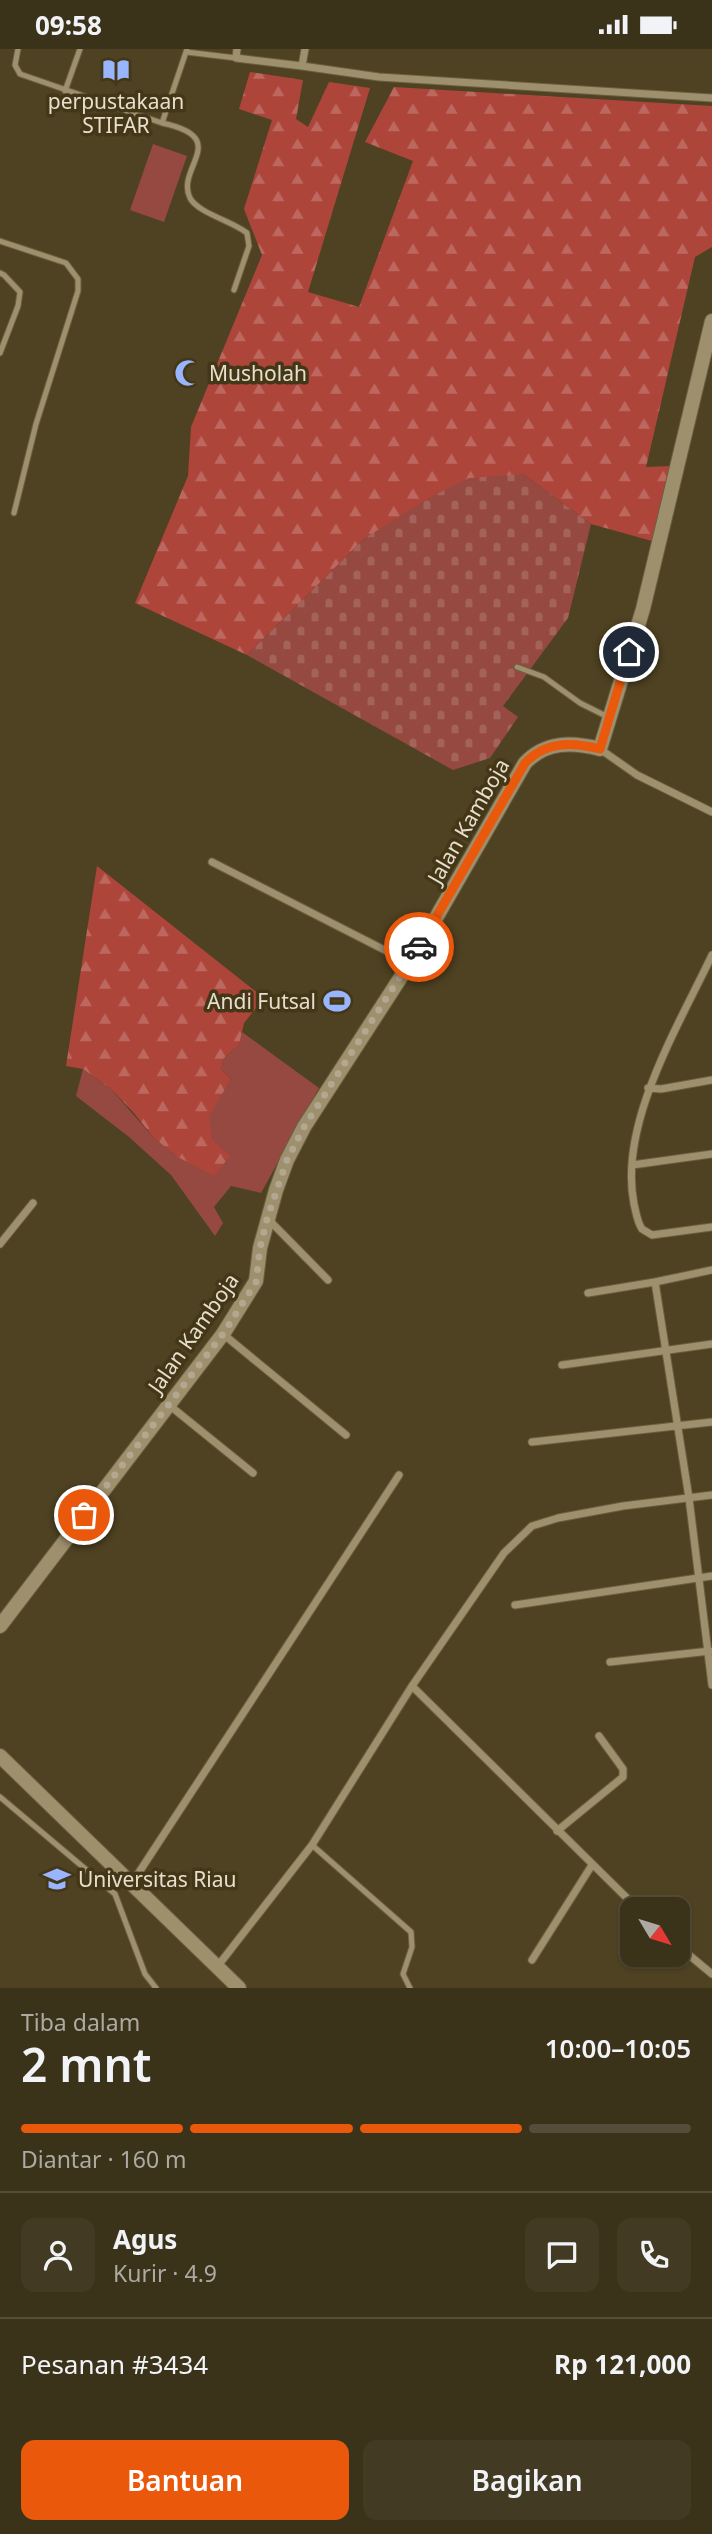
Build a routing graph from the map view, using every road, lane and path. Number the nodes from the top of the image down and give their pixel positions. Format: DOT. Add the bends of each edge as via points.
graph roads {
  1 [pos="18,49"];
  2 [pos="80,49"];
  3 [pos="237,49"];
  4 [pos="305,49"];
  5 [pos="186,50"];
  6 [pos="236,58"];
  7 [pos="302,66"];
  8 [pos="65,91"];
  9 [pos="712,98"];
  10 [pos="162,123"];
  11 [pos="0,241"];
  12 [pos="0,273"];
  13 [pos="234,290"];
  14 [pos="712,321"];
  15 [pos="0,353"];
  16 [pos="14,513"];
  17 [pos="517,667"];
  18 [pos="608,717"];
  19 [pos="600,749"];
  20 [pos="712,812"];
  21 [pos="212,862"];
  22 [pos="712,955"];
  23 [pos="410,963"];
  24 [pos="712,1080"];
  25 [pos="649,1088"];
  26 [pos="712,1154"];
  27 [pos="632,1165"];
  28 [pos="33,1203"];
  29 [pos="267,1219"];
  30 [pos="712,1227"];
  31 [pos="0,1244"];
  32 [pos="712,1270"];
  33 [pos="328,1280"];
  34 [pos="655,1282"];
  35 [pos="588,1293"];
  36 [pos="223,1334"];
  37 [pos="712,1344"];
  38 [pos="667,1349"];
  39 [pos="562,1365"];
  40 [pos="169,1405"];
  41 [pos="712,1422"];
  42 [pos="676,1426"];
  43 [pos="346,1435"];
  44 [pos="532,1443"];
  45 [pos="253,1473"];
  46 [pos="399,1475"];
  47 [pos="712,1495"];
  48 [pos="689,1498"];
  49 [pos="712,1576"];
  50 [pos="699,1578"];
  51 [pos="515,1605"];
  52 [pos="0,1626"];
  53 [pos="710,1651"];
  54 [pos="610,1663"];
  55 [pos="712,1685"];
  56 [pos="412,1686"];
  57 [pos="599,1736"];
  58 [pos="0,1755"];
  59 [pos="0,1797"];
  60 [pos="557,1831"];
  61 [pos="312,1845"];
  62 [pos="592,1865"];
  63 [pos="132,1883"];
  64 [pos="625,1897"];
  65 [pos="690,1956"];
  66 [pos="532,1961"];
  67 [pos="217,1967"];
  68 [pos="712,1974"];
  69 [pos="156,1988"];
  70 [pos="239,1988"];
  71 [pos="410,1988"];
  1 -- 8 [label="lane" via="15,65 20,74"];
  2 -- 8 [label="lane"];
  3 -- 6 [label="street"];
  4 -- 7 [label="street"];
  5 -- 6 [label="lane"];
  5 -- 10 [label="lane"];
  6 -- 7 [label="street"];
  7 -- 9 [label="street" via="379,77"];
  8 -- 10 [label="lane"];
  10 -- 13 [label="lane" via="182,127 197,142 198,157 187,188 193,202 247,233 249,246"];
  11 -- 16 [label="lane" via="66,263 78,279"];
  12 -- 15 [label="lane" via="20,292"];
  14 -- 18 [label="street" via="643,609"];
  17 -- 18 [label="lane" via="544,677"];
  18 -- 19 [label="street"];
  19 -- 20 [label="street" via="637,775"];
  19 -- 23 [label="street, Jalan Kamboja" via="578,743 547,746 525,763"];
  21 -- 23 [label="street"];
  22 -- 25 [label="street"];
  23 -- 29 [label="street, Jalan Kamboja" via="304,1127"];
  24 -- 25 [label="street"];
  25 -- 27 [label="street"];
  26 -- 27 [label="street"];
  27 -- 30 [label="street" via="633,1196 642,1229 652,1235"];
  28 -- 31 [label="street"];
  29 -- 33 [label="street"];
  29 -- 36 [label="street, Jalan Kamboja" via="256,1282"];
  32 -- 34 [label="street"];
  34 -- 35 [label="street"];
  34 -- 38 [label="street"];
  36 -- 40 [label="street, Jalan Kamboja"];
  36 -- 43 [label="street"];
  37 -- 38 [label="street"];
  38 -- 39 [label="street"];
  38 -- 42 [label="street"];
  40 -- 45 [label="street"];
  40 -- 52 [label="street, Jalan Kamboja"];
  41 -- 42 [label="street"];
  42 -- 44 [label="street"];
  42 -- 48 [label="street"];
  46 -- 63 [label="street"];
  47 -- 48 [label="street"];
  48 -- 50 [label="street"];
  48 -- 56 [label="street" via="623,1506 532,1526 504,1553"];
  49 -- 50 [label="street"];
  50 -- 51 [label="street"];
  50 -- 53 [label="street"];
  53 -- 54 [label="street"];
  53 -- 55 [label="street"];
  56 -- 60 [label="street"];
  56 -- 61 [label="street"];
  57 -- 60 [label="street" via="623,1769 623,1777"];
  58 -- 63 [label="street"];
  59 -- 69 [label="lane" via="115,1894 145,1975"];
  60 -- 62 [label="street"];
  61 -- 67 [label="street"];
  61 -- 71 [label="lane" via="411,1932 412,1947 403,1974"];
  62 -- 64 [label="street"];
  62 -- 66 [label="street"];
  63 -- 67 [label="street"];
  65 -- 68 [label="street"];
  67 -- 70 [label="street"];
}
